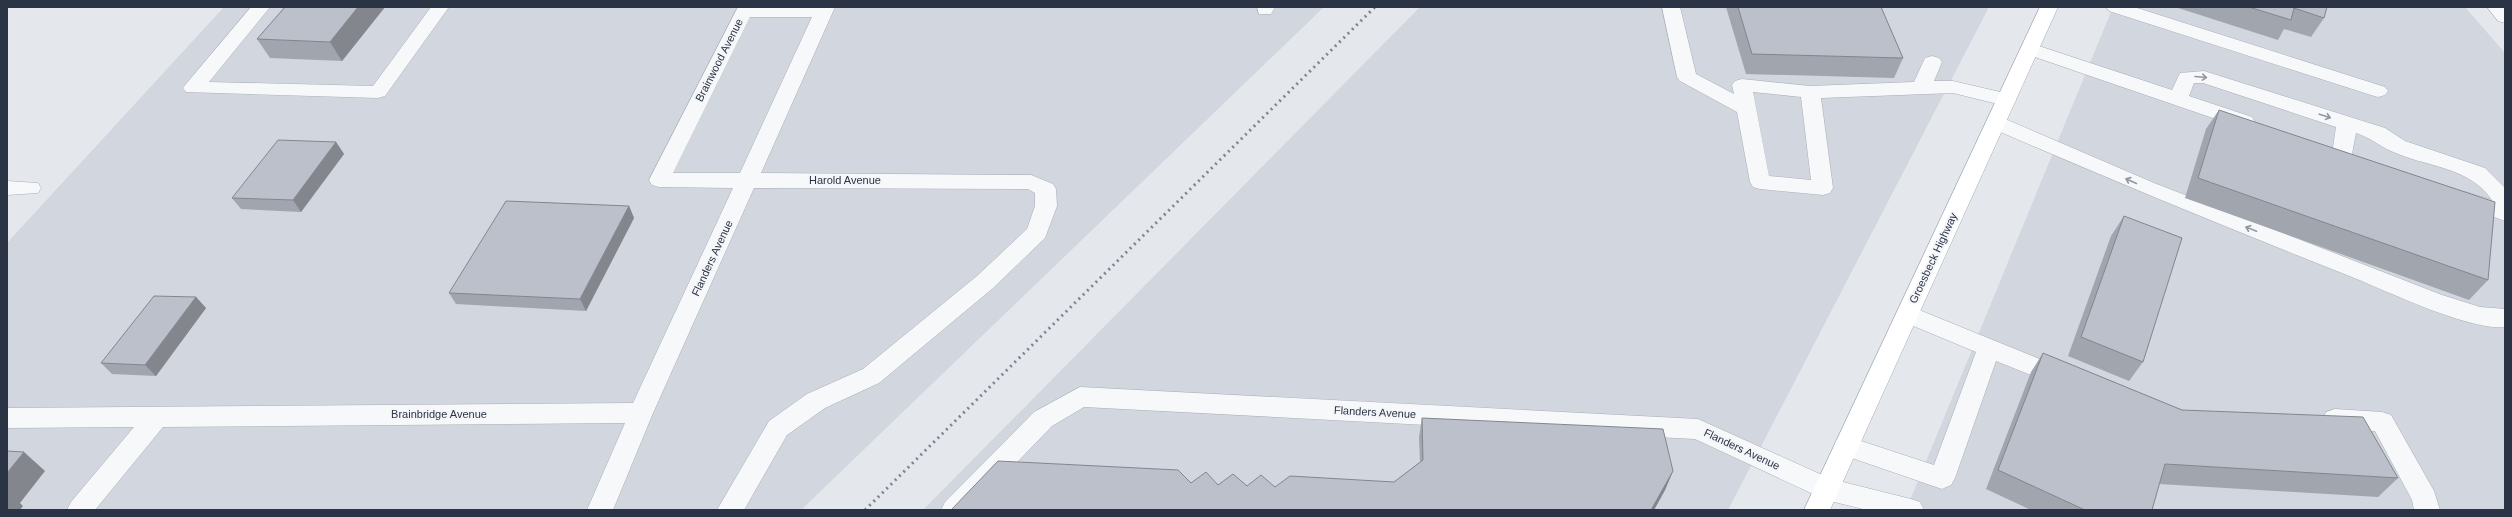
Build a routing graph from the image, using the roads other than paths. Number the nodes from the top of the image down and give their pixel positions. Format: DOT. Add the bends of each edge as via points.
graph roads {
  1 [pos="261,7"];
  2 [pos="440,7"];
  3 [pos="1671,7"];
  4 [pos="2049,7"];
  5 [pos="2114,7"];
  6 [pos="2496,7"];
  7 [pos="825,9"];
  8 [pos="2505,17"];
  9 [pos="2030,49"];
  10 [pos="1932,62"];
  11 [pos="1921,88"];
  12 [pos="2378,91"];
  13 [pos="1810,92"];
  14 [pos="2006,100"];
  15 [pos="2178,100"];
  16 [pos="1746,109"];
  17 [pos="1996,122"];
  18 [pos="2347,123"];
  19 [pos="2260,127"];
  20 [pos="2342,154"];
  21 [pos="748,179"];
  22 [pos="659,180"];
  23 [pos="7,188"];
  24 [pos="31,188"];
  25 [pos="2445,192"];
  26 [pos="2505,204"];
  27 [pos="2505,213"];
  28 [pos="1907,314"];
  29 [pos="2505,318"];
  30 [pos="1989,348"];
  31 [pos="2079,386"];
  32 [pos="641,413"];
  33 [pos="157,416"];
  34 [pos="7,418"];
  35 [pos="2311,418"];
  36 [pos="1846,446"];
  37 [pos="1821,500"];
  38 [pos="80,510"];
  39 [pos="600,510"];
  40 [pos="730,510"];
  41 [pos="954,510"];
  42 [pos="1911,510"];
  43 [pos="2427,510"];
  1 -- 2 [label="street" via="193,88 378,92"];
  3 -- 16 [label="street" via="1688,77"];
  4 -- 9 [label="main road, Groesbeck Highway"];
  5 -- 12 [label="street"];
  6 -- 8 [label="street"];
  7 -- 21 [label="street, Flanders Avenue"];
  7 -- 22 [label="street, Brainwood Avenue" via="744,10"];
  9 -- 14 [label="main road, Groesbeck Highway"];
  9 -- 15 [label="street"];
  10 -- 11 [label="street"];
  11 -- 13 [label="street"];
  11 -- 14 [label="street" via="1953,87"];
  13 -- 16 [label="street" via="1742,85"];
  13 -- 16 [label="street" via="1823,188 1760,182"];
  14 -- 17 [label="main road, Groesbeck Highway"];
  15 -- 18 [label="street, one-way" via="2187,77 2204,77"];
  15 -- 19 [label="street"];
  17 -- 28 [label="main road, Groesbeck Highway"];
  29 -- 17 [label="street, one-way" via="2474,314 2434,301 2147,188"];
  18 -- 20 [label="street"];
  18 -- 26 [label="street" via="2378,133 2398,146 2478,173"];
  21 -- 22 [label="street, Harold Avenue"];
  21 -- 32 [label="street, Flanders Avenue"];
  21 -- 40 [label="street, Harold Avenue" via="1031,182 1046,189 1046,206 1036,232 985,282 870,376 816,401 778,428"];
  23 -- 24 [label="street"];
  25 -- 27 [label="street"];
  28 -- 30 [label="street"];
  28 -- 36 [label="main road, Groesbeck Highway"];
  30 -- 31 [label="street"];
  30 -- 36 [label="street" via="1942,478"];
  32 -- 33 [label="street, Brainbridge Avenue"];
  32 -- 39 [label="street, Flanders Avenue"];
  33 -- 34 [label="street, Brainbridge Avenue"];
  33 -- 38 [label="street"];
  35 -- 43 [label="street" via="2382,422 2425,499"];
  36 -- 37 [label="main road, Groesbeck Highway"];
  37 -- 41 [label="street, Flanders Avenue" via="1698,429 1080,397 1043,419"];
  37 -- 42 [label="street, Flanders Avenue"];
}
